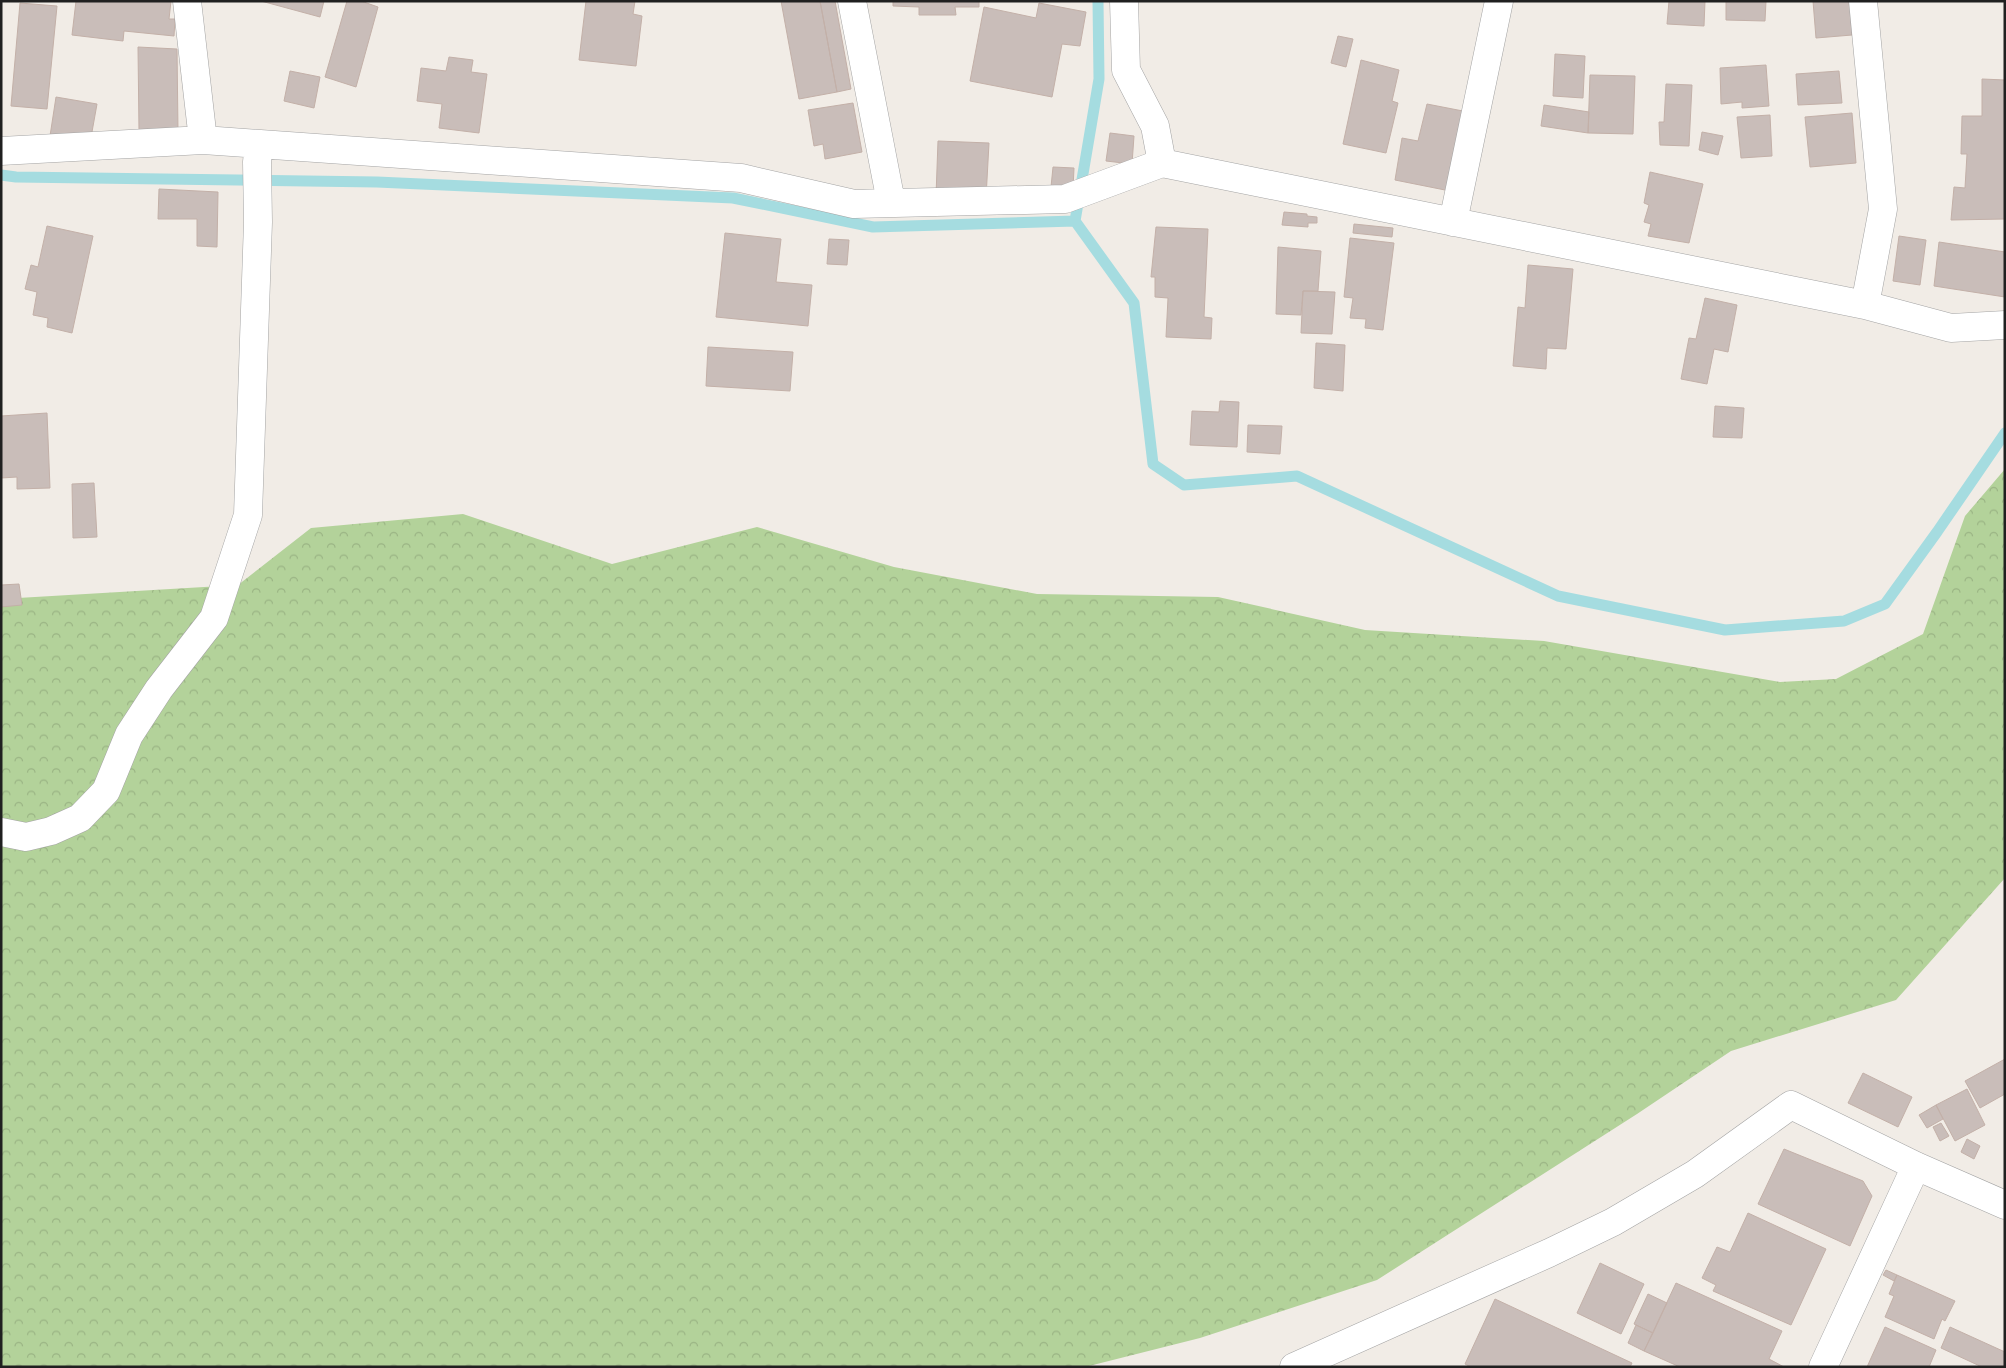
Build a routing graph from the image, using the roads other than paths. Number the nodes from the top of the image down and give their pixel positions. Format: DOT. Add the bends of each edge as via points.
graph roads {
  1 [pos="187,1"];
  2 [pos="852,1"];
  3 [pos="1124,1"];
  4 [pos="1499,1"];
  5 [pos="1863,1"];
  6 [pos="203,140"];
  7 [pos="258,153"];
  8 [pos="3,154"];
  9 [pos="1162,163"];
  10 [pos="891,202"];
  11 [pos="1453,222"];
  12 [pos="1865,305"];
  13 [pos="2005,326"];
  14 [pos="1,832"];
  15 [pos="1916,1166"];
  16 [pos="2005,1205"];
  17 [pos="1294,1367"];
  18 [pos="1823,1367"];
  1 -- 6 [label="street"];
  2 -- 10 [label="street"];
  3 -- 9 [label="street" via="1126,70 1155,126"];
  4 -- 11 [label="street"];
  5 -- 12 [label="street" via="1883,209"];
  6 -- 7 [label="street"];
  6 -- 8 [label="street"];
  7 -- 10 [label="street" via="741,178 854,204"];
  7 -- 14 [label="street" via="248,515 214,618 159,689 129,735 106,791 80,818 26,838"];
  9 -- 10 [label="street" via="1065,199"];
  9 -- 11 [label="street"];
  11 -- 12 [label="street"];
  12 -- 13 [label="street" via="1951,328"];
  15 -- 16 [label="street"];
  15 -- 17 [label="street" via="1791,1106 1695,1174 1613,1222"];
  15 -- 18 [label="street"];
}
